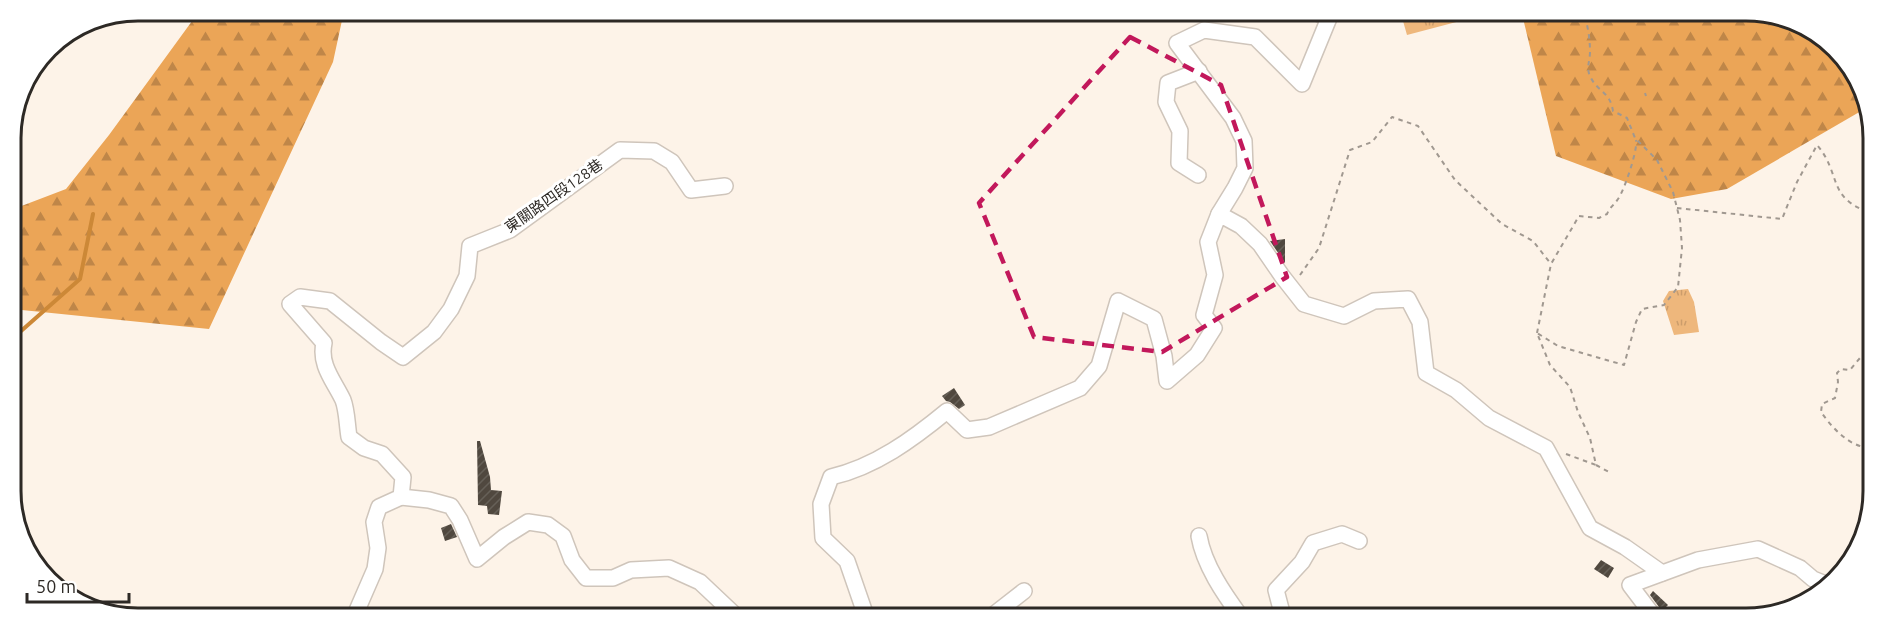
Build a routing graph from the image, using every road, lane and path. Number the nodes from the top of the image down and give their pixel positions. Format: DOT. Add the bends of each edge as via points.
graph roads {
  1 [pos="1328,21"];
  2 [pos="1586,21"];
  3 [pos="1199,71"];
  4 [pos="1635,138"];
  5 [pos="1197,175"];
  6 [pos="725,186"];
  7 [pos="1677,208"];
  8 [pos="1863,210"];
  9 [pos="1219,214"];
  10 [pos="1551,264"];
  11 [pos="1291,287"];
  12 [pos="1537,333"];
  13 [pos="1863,357"];
  14 [pos="1863,447"];
  15 [pos="1546,448"];
  16 [pos="1596,465"];
  17 [pos="1609,472"];
  18 [pos="400,496"];
  19 [pos="1199,536"];
  20 [pos="1359,541"];
  21 [pos="1662,573"];
  22 [pos="1820,582"];
  23 [pos="1024,591"];
  24 [pos="358,608"];
  25 [pos="728,608"];
  26 [pos="863,608"];
  27 [pos="1002,608"];
  28 [pos="1234,608"];
  29 [pos="1281,608"];
  30 [pos="1647,608"];
  1 -- 3 [label="street" via="1302,84 1255,37 1204,30 1178,44"];
  2 -- 4 [label="path" via="1590,77 1609,97 1613,111 1627,118"];
  3 -- 5 [label="street" via="1168,83 1166,102 1180,131 1179,163"];
  3 -- 9 [label="street" via="1233,117 1244,141 1245,168"];
  4 -- 7 [label="path" via="1657,160"];
  4 -- 10 [label="path" via="1634,159 1619,199 1599,219 1579,216"];
  6 -- 18 [label="street, 東關路四段128巷" via="691,190 672,162 654,152 620,150 510,230 470,246 467,276 451,309 434,332 403,357 330,300 300,297 290,304 324,344 321,355 344,402 349,437 382,454 403,477"];
  7 -- 8 [label="path" via="1782,219 1817,145 1825,154 1838,192"];
  7 -- 12 [label="path" via="1682,248 1678,287 1664,305 1642,309 1624,365 1558,346"];
  9 -- 11 [label="street" via="1241,226 1260,244"];
  9 -- 26 [label="street" via="1208,242 1215,276 1204,315 1214,328 1197,355 1167,381 1154,319 1118,301 1099,366 1080,388 989,427 967,430 947,411 912,440 849,473 831,477 821,504 823,538 847,561"];
  10 -- 11 [label="path" via="1533,241 1502,224 1455,180 1418,126 1392,117 1372,142 1350,150 1319,248"];
  10 -- 12 [label="path"];
  11 -- 15 [label="street" via="1304,304 1344,316 1374,301 1408,299 1420,322 1426,373 1456,390 1488,418"];
  12 -- 16 [label="path" via="1550,365 1570,387"];
  13 -- 14 [label="path" via="1850,370 1837,373 1834,398 1822,404 1821,412 1834,429"];
  15 -- 16 [label="path"];
  15 -- 21 [label="street" via="1590,528"];
  16 -- 17 [label="path"];
  18 -- 24 [label="street" via="379,507 374,522 378,548 375,569"];
  18 -- 25 [label="street" via="451,506 477,559 528,522 548,525 563,536 572,560 586,578 613,578 631,570 669,568 700,582"];
  19 -- 28 [label="street" via="1202,550"];
  20 -- 29 [label="street" via="1342,534 1313,543 1276,590"];
  21 -- 22 [label="street" via="1698,560 1758,549"];
  21 -- 30 [label="street" via="1630,585"];
  23 -- 27 [label="street"];
}
